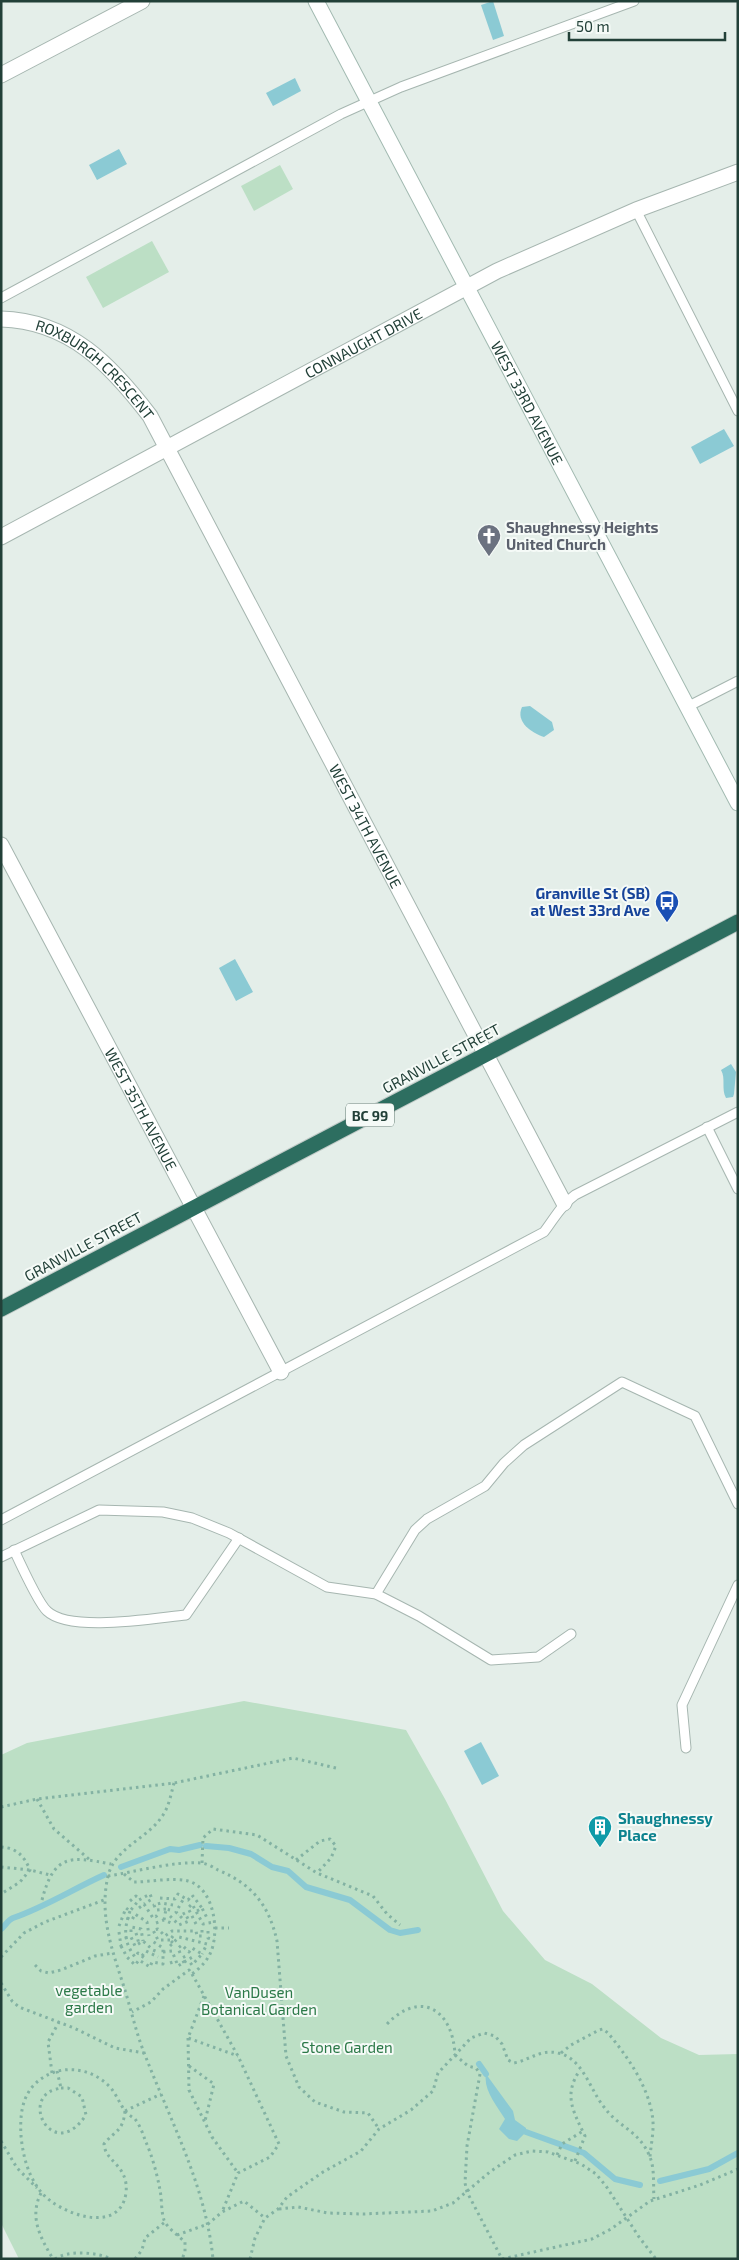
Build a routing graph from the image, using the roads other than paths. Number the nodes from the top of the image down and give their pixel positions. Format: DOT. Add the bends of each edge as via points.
graph roads {
  1 [pos="142,1"];
  2 [pos="316,1"];
  3 [pos="634,1"];
  4 [pos="1,76"];
  5 [pos="369,102"];
  6 [pos="738,172"];
  7 [pos="636,210"];
  8 [pos="467,287"];
  9 [pos="1,298"];
  10 [pos="1,318"];
  11 [pos="738,411"];
  12 [pos="168,449"];
  13 [pos="1,537"];
  14 [pos="738,681"];
  15 [pos="687,707"];
  16 [pos="738,803"];
  17 [pos="1,845"];
  18 [pos="738,922"];
  19 [pos="486,1054"];
  20 [pos="738,1112"];
  21 [pos="707,1127"];
  22 [pos="738,1189"];
  23 [pos="564,1203"];
  24 [pos="192,1208"];
  25 [pos="1,1309"];
  26 [pos="281,1372"];
  27 [pos="738,1504"];
  28 [pos="1,1520"];
  29 [pos="239,1538"];
  30 [pos="14,1550"];
  31 [pos="1,1557"];
  32 [pos="738,1586"];
  33 [pos="376,1594"];
  34 [pos="571,1634"];
  35 [pos="686,1748"];
  1 -- 4 [label="street"];
  2 -- 5 [label="street, WEST 33RD AVENUE"];
  3 -- 5 [label="lane"];
  5 -- 8 [label="street, WEST 33RD AVENUE"];
  5 -- 9 [label="lane" via="341,114"];
  6 -- 7 [label="street, CONNAUGHT DRIVE"];
  7 -- 8 [label="street, CONNAUGHT DRIVE"];
  7 -- 11 [label="lane"];
  8 -- 12 [label="street, CONNAUGHT DRIVE"];
  8 -- 15 [label="street, WEST 33RD AVENUE"];
  10 -- 12 [label="street, ROXBURGH CRESCENT" via="50,328 93,352 130,389"];
  12 -- 13 [label="street, CONNAUGHT DRIVE"];
  12 -- 19 [label="street, WEST 34TH AVENUE"];
  14 -- 15 [label="lane"];
  15 -- 16 [label="street, WEST 33RD AVENUE"];
  17 -- 24 [label="street, WEST 35TH AVENUE"];
  18 -- 19 [label="highway, GRANVILLE STREET / BC 99"];
  19 -- 23 [label="street, WEST 34TH AVENUE"];
  19 -- 24 [label="highway, GRANVILLE STREET / BC 99"];
  20 -- 21 [label="lane"];
  21 -- 22 [label="lane"];
  21 -- 23 [label="lane"];
  23 -- 26 [label="lane" via="544,1232"];
  24 -- 25 [label="highway, GRANVILLE STREET / BC 99"];
  24 -- 26 [label="street, WEST 35TH AVENUE"];
  26 -- 28 [label="lane"];
  27 -- 33 [label="lane" via="695,1416 622,1382 524,1445 485,1486 427,1519 415,1530"];
  29 -- 30 [label="lane" via="192,1518 162,1512 99,1510"];
  29 -- 30 [label="lane" via="186,1615 88,1623 64,1620 47,1611"];
  29 -- 33 [label="lane" via="327,1587"];
  30 -- 31 [label="lane"];
  32 -- 35 [label="lane" via="682,1705"];
  33 -- 34 [label="lane" via="491,1660 538,1657"];
}
